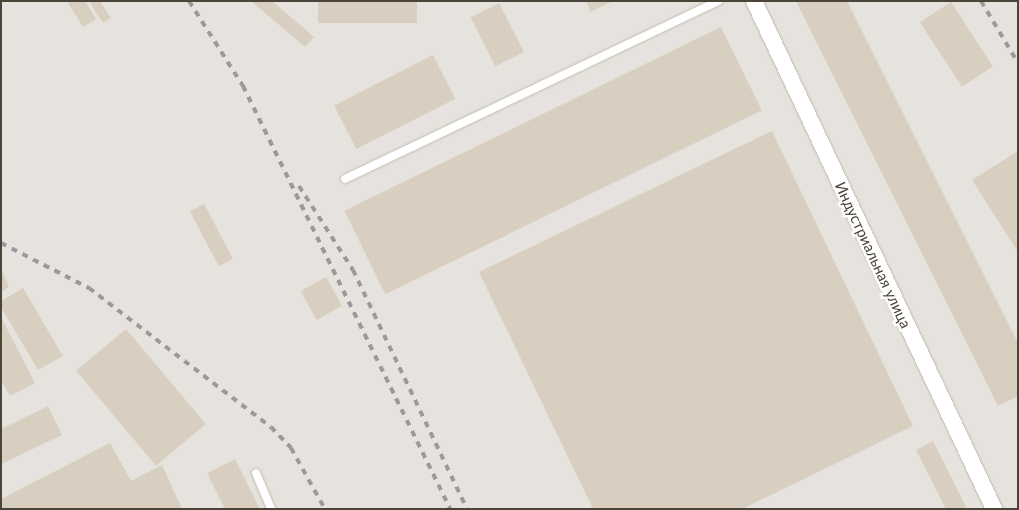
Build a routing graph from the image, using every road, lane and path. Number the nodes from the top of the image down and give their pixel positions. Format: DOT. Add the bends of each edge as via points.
graph roads {
  1 [pos="720,1"];
  2 [pos="754,1"];
  3 [pos="345,179"];
  4 [pos="256,473"];
  5 [pos="271,509"];
  6 [pos="994,509"];
  1 -- 3 [label="lane"];
  2 -- 6 [label="street, Индустриальная улица"];
  4 -- 5 [label="lane"];
}
